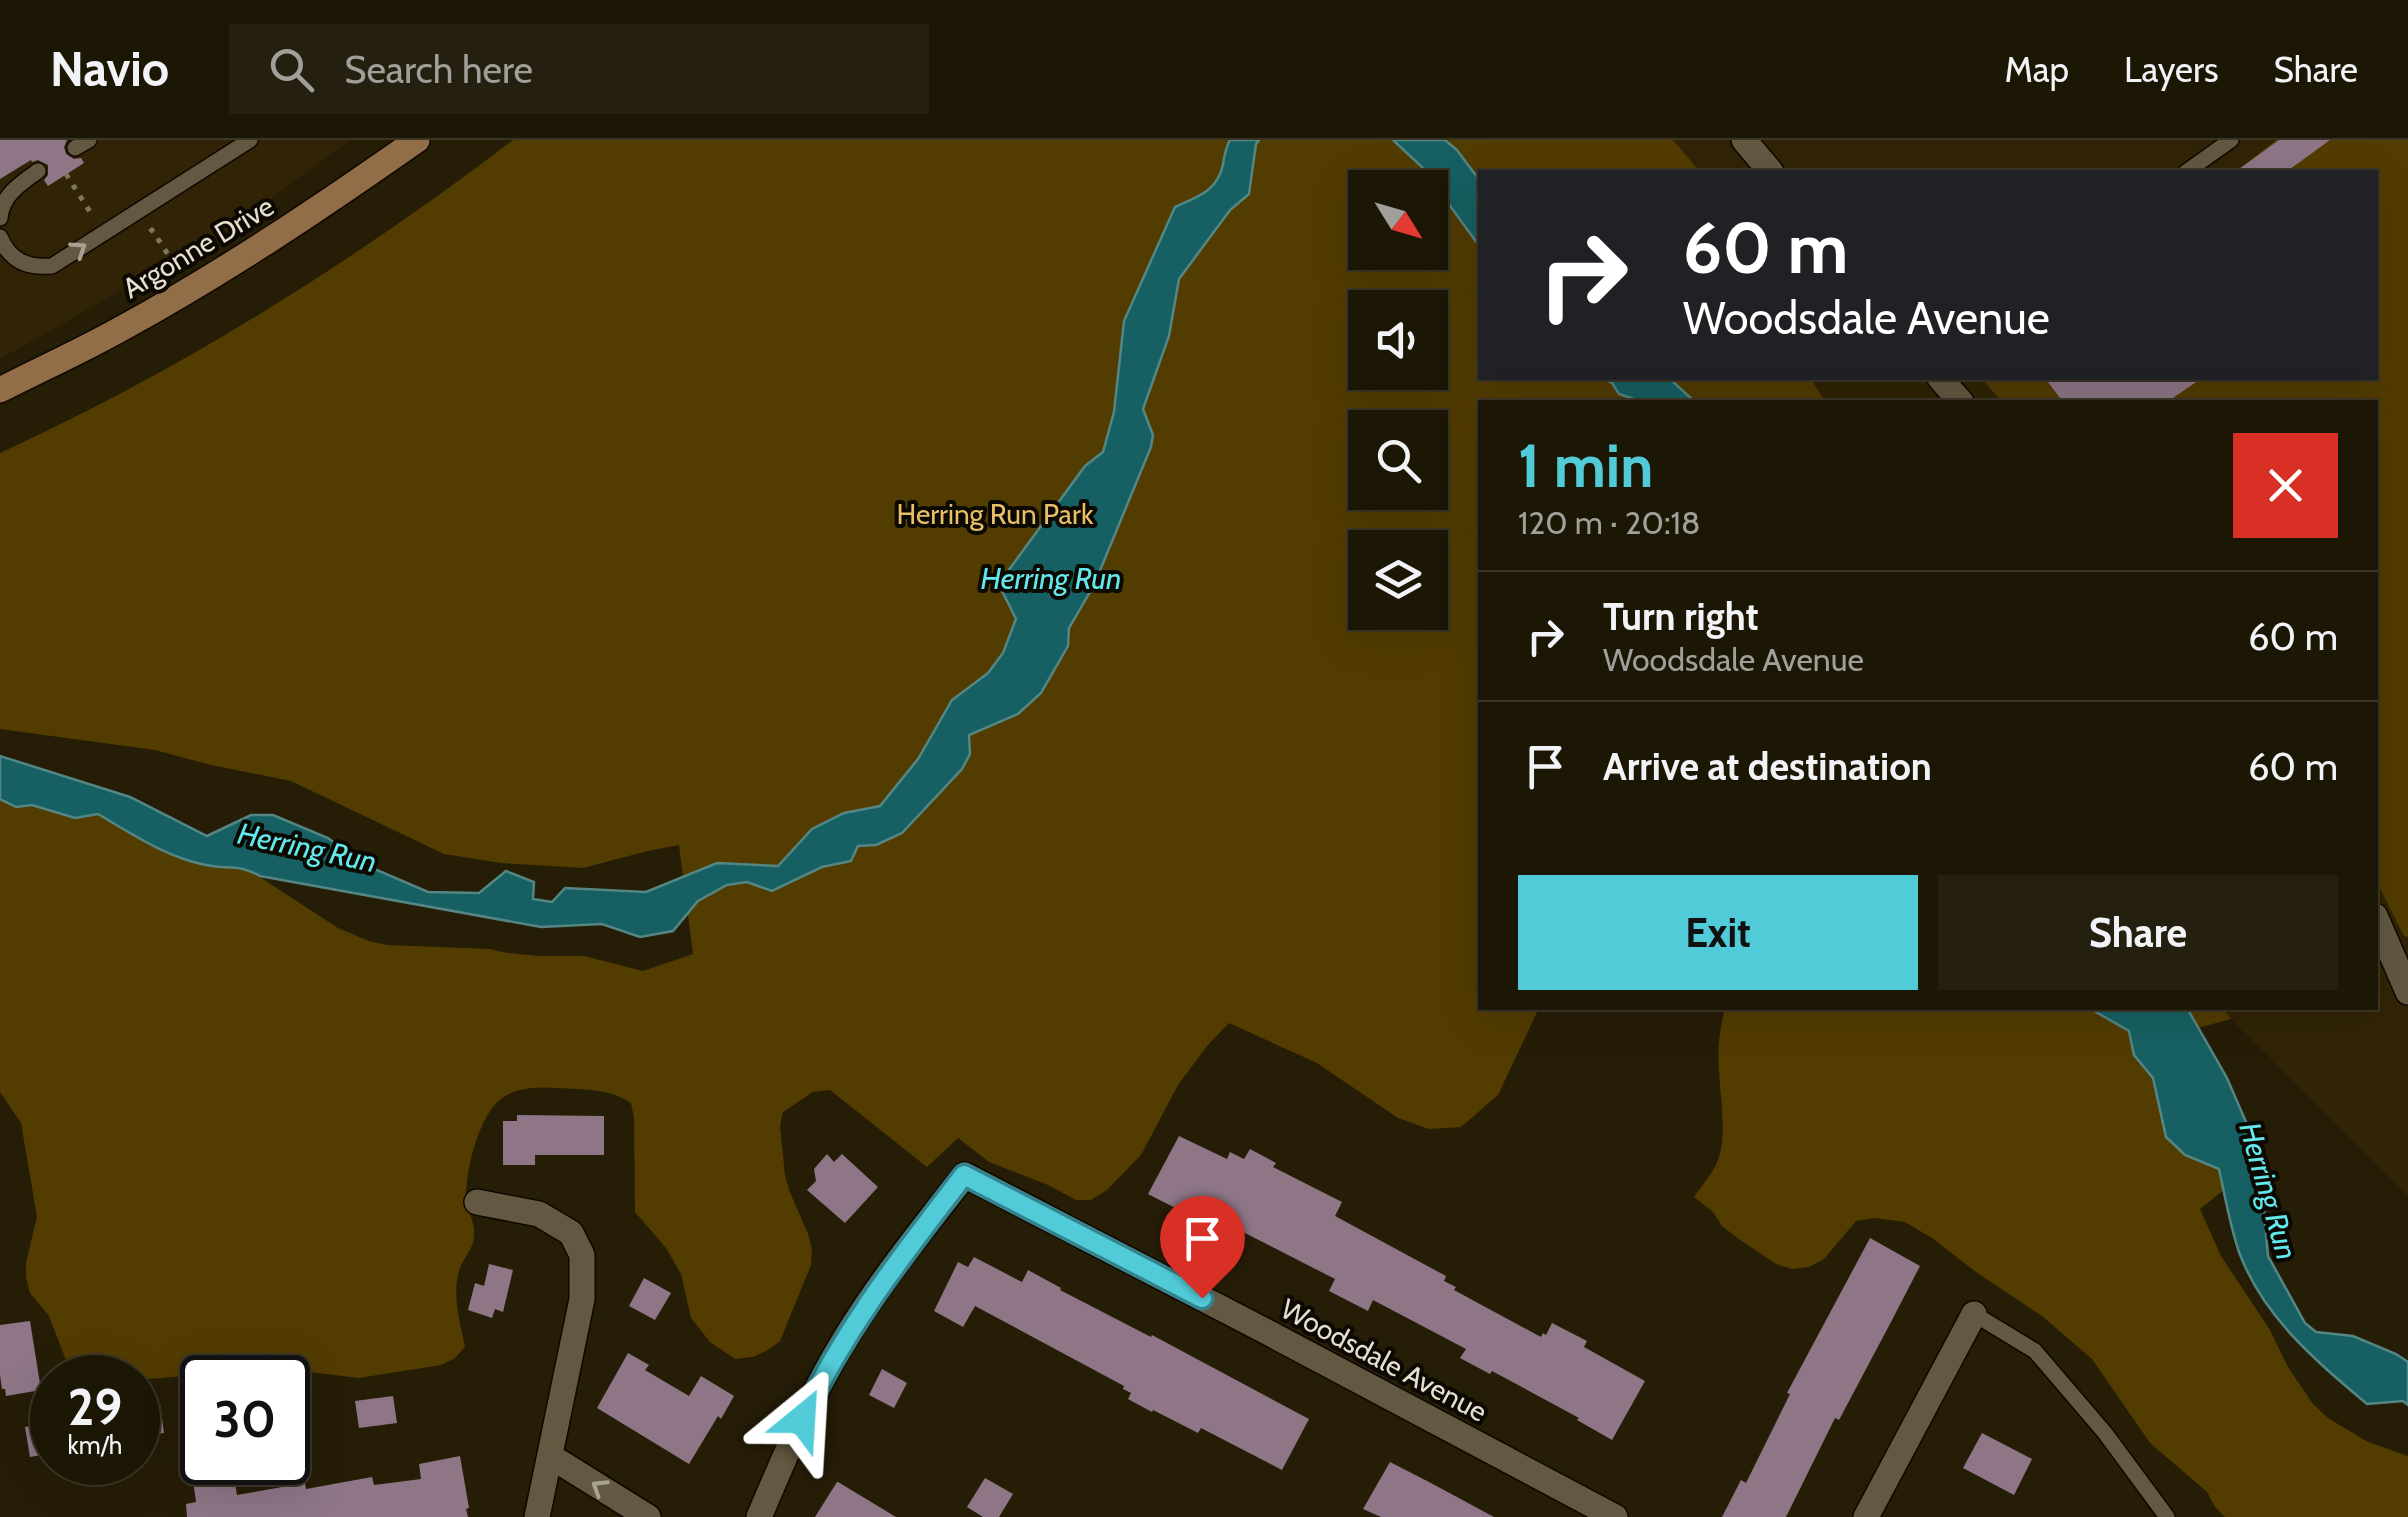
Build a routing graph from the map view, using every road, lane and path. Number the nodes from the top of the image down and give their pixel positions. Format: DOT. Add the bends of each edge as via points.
graph roads {
  1 [pos="250,140"];
  2 [pos="417,140"];
  3 [pos="1744,140"];
  4 [pos="2231,140"];
  5 [pos="1770,170"];
  6 [pos="2189,170"];
  7 [pos="38,171"];
  8 [pos="0,218"];
  9 [pos="152,230"];
  10 [pos="0,238"];
  11 [pos="190,288"];
  12 [pos="1942,380"];
  13 [pos="0,390"];
  14 [pos="1958,400"];
  15 [pos="2378,923"];
  16 [pos="2407,987"];
  17 [pos="478,1202"];
  18 [pos="1974,1314"];
  19 [pos="550,1456"];
  20 [pos="537,1517"];
  21 [pos="648,1517"];
  22 [pos="759,1517"];
  23 [pos="1615,1517"];
  24 [pos="1866,1517"];
  25 [pos="2167,1517"];
  10 -- 1 [label="lane, one-way" via="19,262 52,266"];
  2 -- 11 [label="main road, Argonne Drive"];
  3 -- 5 [label="street"];
  4 -- 6 [label="lane"];
  7 -- 8 [label="lane" via="14,188"];
  9 -- 11 [label="path"];
  11 -- 13 [label="main road, Argonne Drive"];
  12 -- 14 [label="street"];
  15 -- 16 [label="street"];
  17 -- 19 [label="street" via="539,1214 571,1233 582,1255 582,1298"];
  18 -- 24 [label="street"];
  18 -- 25 [label="lane" via="2035,1351"];
  19 -- 20 [label="street"];
  21 -- 19 [label="street, one-way"];
  22 -- 23 [label="street, Woodsdale Avenue" via="844,1339 964,1175"];
}
